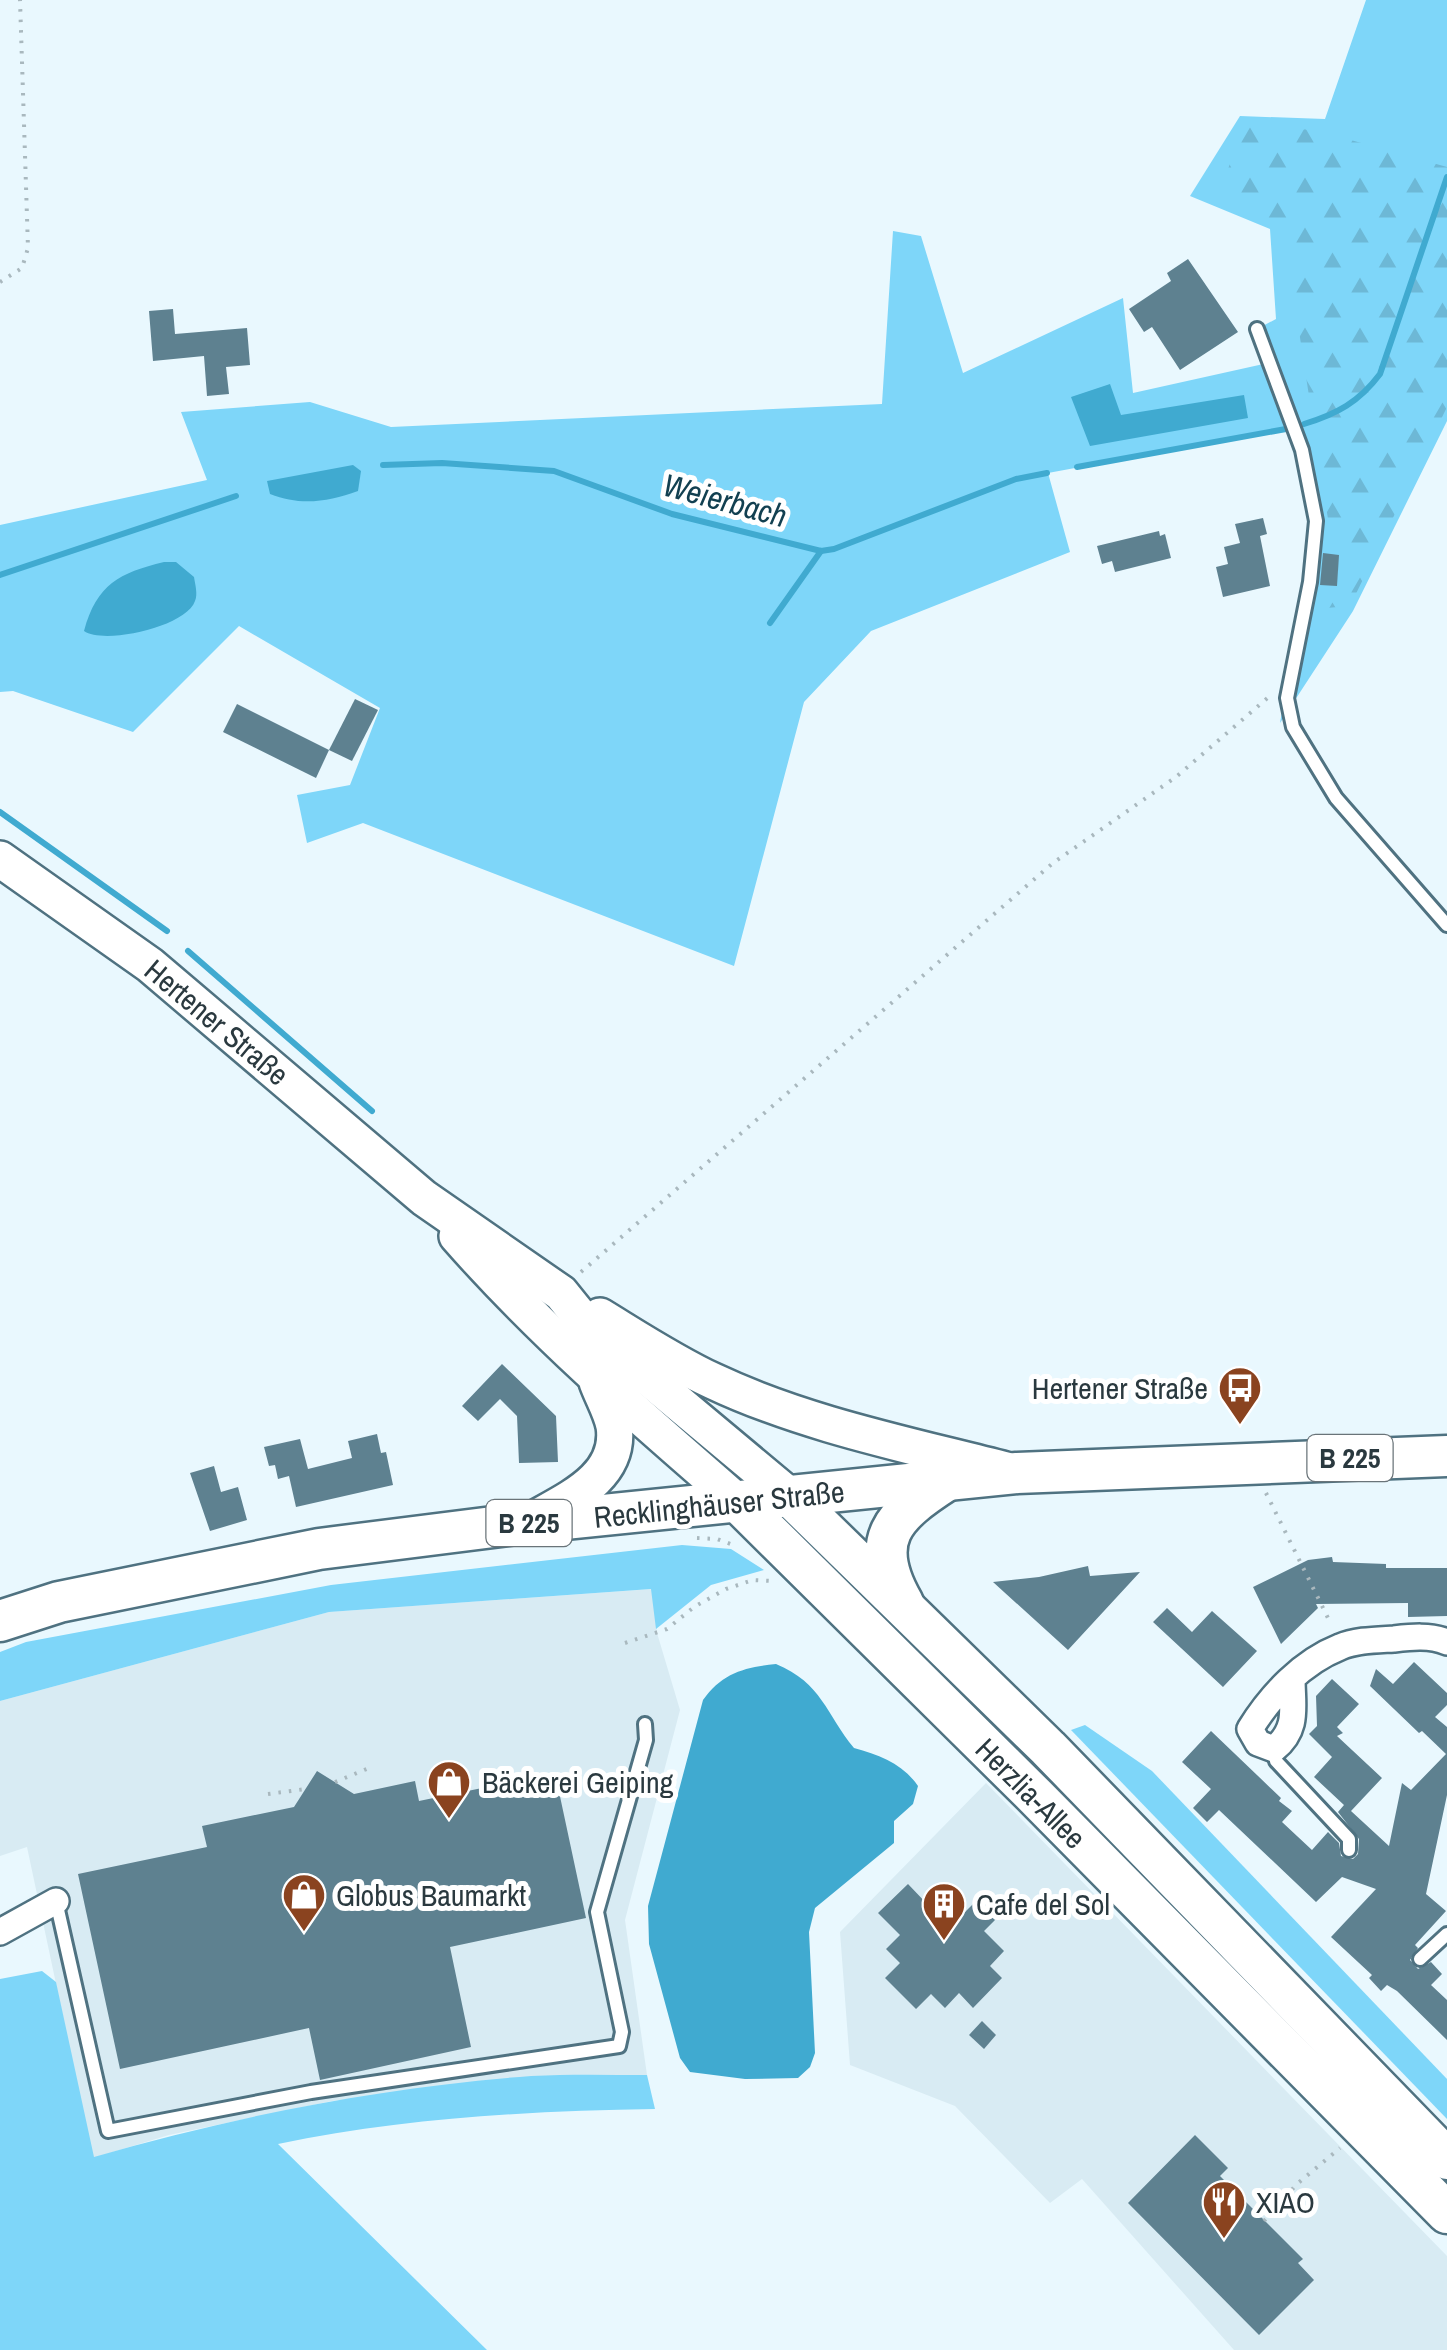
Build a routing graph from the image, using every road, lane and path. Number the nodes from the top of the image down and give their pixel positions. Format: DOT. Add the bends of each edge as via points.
graph roads {
  1 [pos="20,0"];
  2 [pos="0,282"];
  3 [pos="1257,329"];
  4 [pos="1292,673"];
  5 [pos="0,859"];
  6 [pos="1447,925"];
  7 [pos="424,1198"];
  8 [pos="561,1292"];
  9 [pos="594,1376"];
  10 [pos="1447,1456"];
  11 [pos="1254,1463"];
  12 [pos="1017,1473"];
  13 [pos="948,1479"];
  14 [pos="791,1498"];
  15 [pos="739,1504"];
  16 [pos="525,1524"];
  17 [pos="777,1581"];
  18 [pos="913,1620"];
  19 [pos="0,1622"];
  20 [pos="1447,1642"];
  21 [pos="624,1643"];
  22 [pos="1342,1646"];
  23 [pos="646,1724"];
  24 [pos="1274,1749"];
  25 [pos="369,1768"];
  26 [pos="335,1782"];
  27 [pos="306,1788"];
  28 [pos="268,1794"];
  29 [pos="1349,1850"];
  30 [pos="56,1901"];
  31 [pos="0,1932"];
  32 [pos="1447,1934"];
  33 [pos="1420,1960"];
  34 [pos="1348,2142"];
  35 [pos="1447,2159"];
  36 [pos="1447,2212"];
  37 [pos="1264,2221"];
  1 -- 2 [label="path" via="28,248 22,268"];
  3 -- 4 [label="lane" via="1302,450 1316,521"];
  4 -- 6 [label="lane" via="1286,698 1293,728 1336,798"];
  4 -- 8 [label="path" via="1176,777 1053,864"];
  5 -- 7 [label="main road, Hertener Straße" via="150,965"];
  7 -- 8 [label="main road, Hertener Straße"];
  7 -- 9 [label="main road, Hertener Straße" via="506,1293"];
  8 -- 12 [label="main road" via="712,1380 763,1402"];
  8 -- 14 [label="main road, Hertener Straße" via="590,1329"];
  9 -- 15 [label="main road, Hertener Straße"];
  9 -- 16 [label="main road" via="614,1426 612,1455 599,1478"];
  10 -- 11 [label="main road, Recklinghäuser Straße / B 225"];
  11 -- 12 [label="main road, Recklinghäuser Straße / B 225"];
  11 -- 22 [label="path"];
  12 -- 13 [label="main road, Recklinghäuser Straße / B 225"];
  13 -- 14 [label="main road, Recklinghäuser Straße / B 225"];
  13 -- 18 [label="main road" via="908,1506 890,1530 887,1564"];
  14 -- 15 [label="main road, Recklinghäuser Straße / B 225"];
  14 -- 18 [label="main road, Herzlia-Allee"];
  15 -- 16 [label="main road, Recklinghäuser Straße / B 225"];
  15 -- 36 [label="main road, Herzlia-Allee"];
  16 -- 19 [label="main road, Recklinghäuser Straße / B 225" via="320,1549 59,1602"];
  17 -- 21 [label="path" via="726,1589 667,1630"];
  18 -- 35 [label="main road, Herzlia-Allee" via="1048,1748"];
  20 -- 22 [label="street" via="1406,1638"];
  22 -- 24 [label="street" via="1273,1695 1250,1729 1258,1743"];
  23 -- 30 [label="lane" via="597,1912 622,2032 619,2046 108,2130"];
  24 -- 29 [label="lane" via="1276,1761 1349,1840"];
  25 -- 26 [label="path"];
  27 -- 28 [label="path"];
  30 -- 31 [label="street"];
  32 -- 33 [label="lane"];
  34 -- 37 [label="path"];
}
